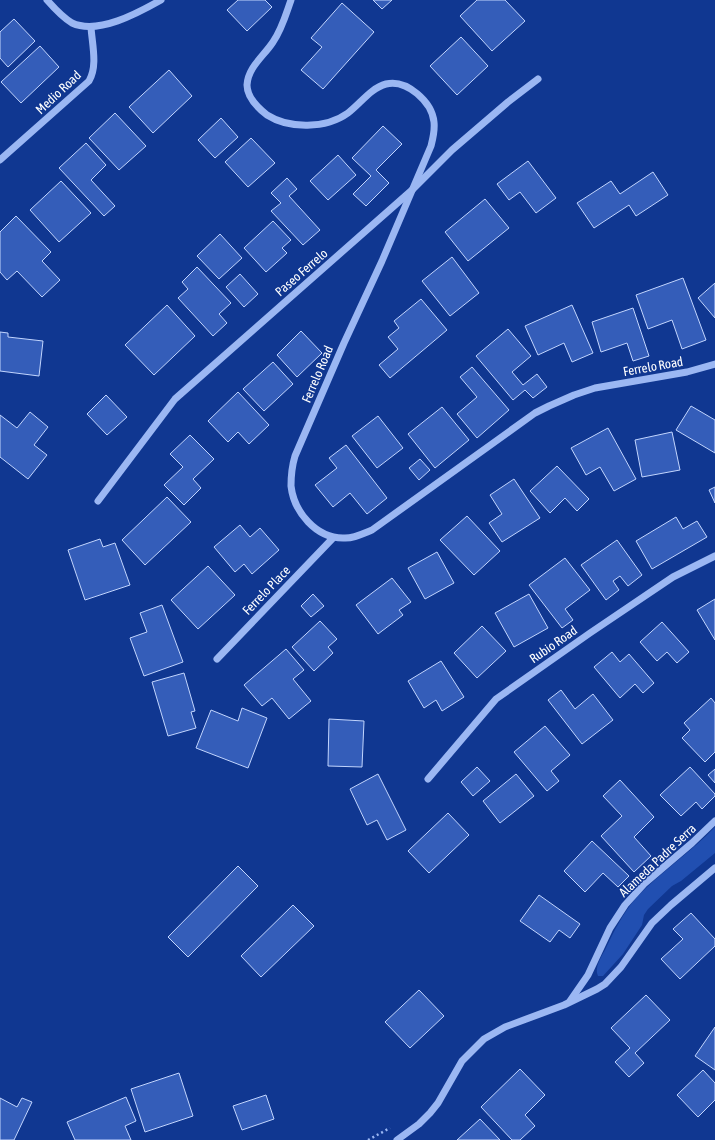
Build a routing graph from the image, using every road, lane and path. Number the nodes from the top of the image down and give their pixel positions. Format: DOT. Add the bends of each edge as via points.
graph roads {
  1 [pos="47,0"];
  2 [pos="162,0"];
  3 [pos="291,0"];
  4 [pos="91,27"];
  5 [pos="538,79"];
  6 [pos="0,160"];
  7 [pos="411,191"];
  8 [pos="715,364"];
  9 [pos="98,501"];
  10 [pos="333,538"];
  11 [pos="715,556"];
  12 [pos="216,659"];
  13 [pos="428,779"];
  14 [pos="715,821"];
  15 [pos="715,868"];
  16 [pos="570,1001"];
  17 [pos="394,1126"];
  18 [pos="408,1132"];
  19 [pos="368,1140"];
  20 [pos="397,1140"];
  21 [pos="408,1140"];
  1 -- 4 [label="street" via="56,11 72,23"];
  2 -- 4 [label="street" via="105,26"];
  3 -- 7 [label="street, Ferrelo Road" via="274,42 253,66 247,86 250,95 263,112 272,118 282,122 315,125 346,114 379,87 388,84 408,87 424,101 434,121 431,146"];
  4 -- 6 [label="street, Medio Road" via="94,67 89,81"];
  5 -- 7 [label="street, Paseo Ferrelo" via="452,150"];
  7 -- 9 [label="street, Paseo Ferrelo" via="175,399"];
  7 -- 10 [label="street, Ferrelo Road" via="292,466 292,486 297,506 317,531"];
  8 -- 10 [label="street, Ferrelo Road" via="687,372 595,388 562,400 535,413 372,530 355,537"];
  10 -- 12 [label="street, Ferrelo Place"];
  11 -- 13 [label="street, Rubio Road" via="673,577 496,699"];
  14 -- 16 [label="street, Alameda Padre Serra" via="645,883 625,905 610,928 588,975"];
  15 -- 16 [label="street, Alameda Padre Serra" via="652,923 621,968 605,984"];
  16 -- 18 [label="street, Alameda Padre Serra" via="505,1027 484,1039 462,1061 430,1113"];
  17 -- 19 [label="path"];
  18 -- 20 [label="street, Alameda Padre Serra"];
  18 -- 21 [label="street"];
}
